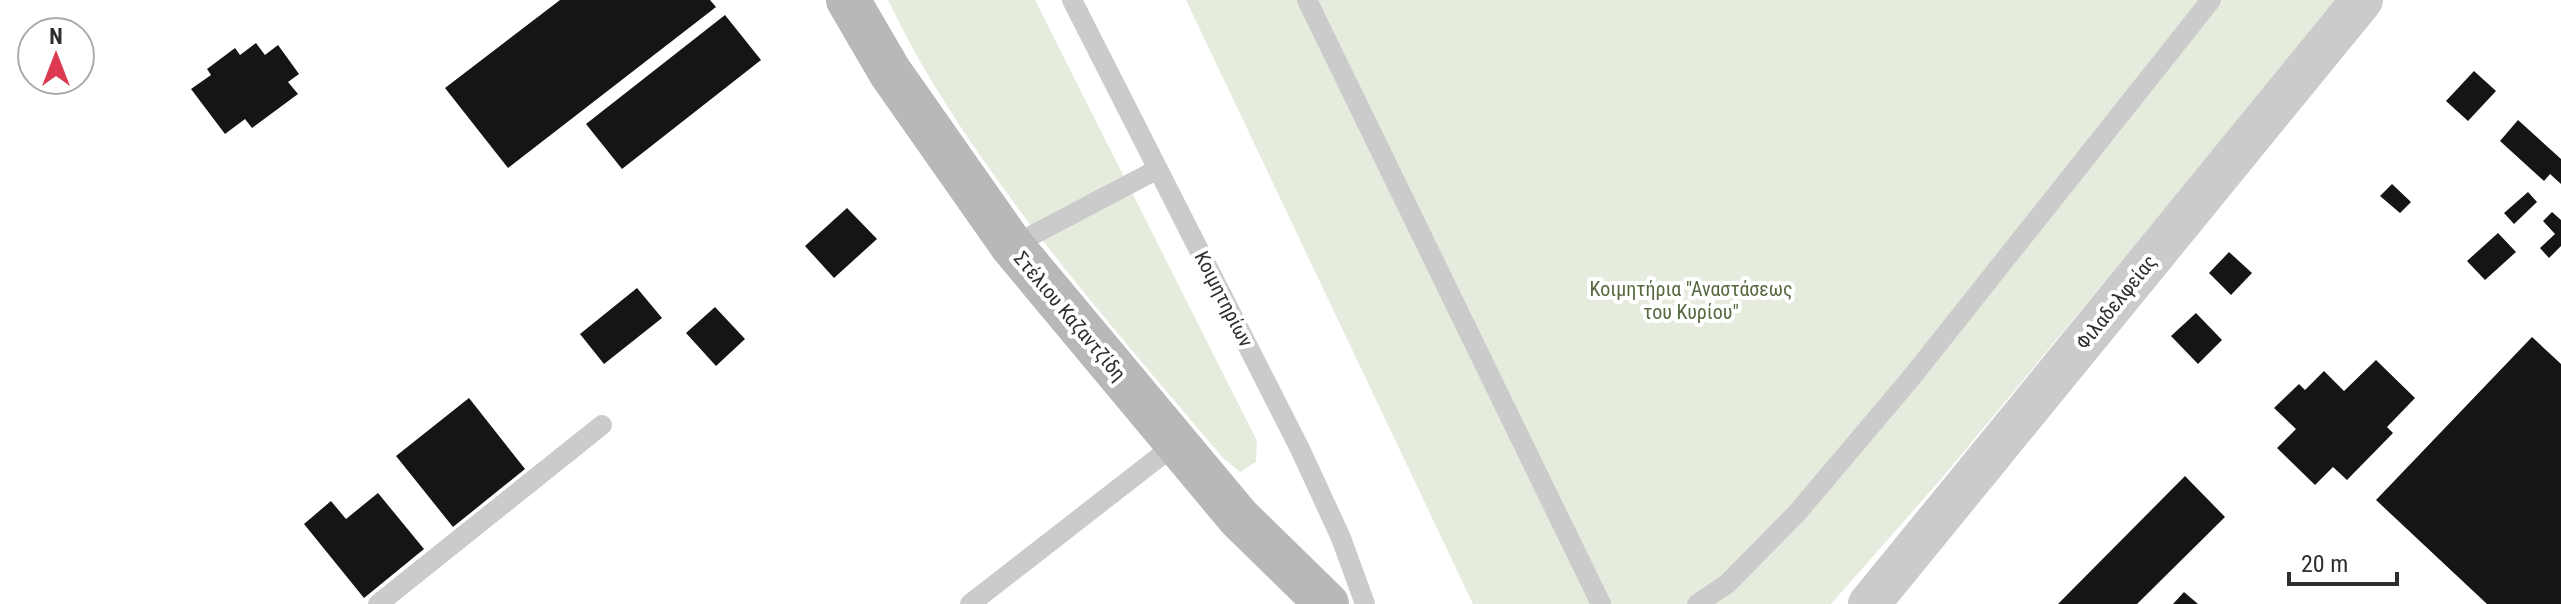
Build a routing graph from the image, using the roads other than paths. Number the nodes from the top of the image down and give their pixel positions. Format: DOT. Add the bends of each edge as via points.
graph roads {
  1 [pos="848,0"];
  2 [pos="1072,0"];
  3 [pos="1307,0"];
  4 [pos="2211,0"];
  5 [pos="2362,0"];
  6 [pos="1158,169"];
  7 [pos="1012,246"];
  8 [pos="602,425"];
  9 [pos="1177,443"];
  10 [pos="378,604"];
  11 [pos="970,604"];
  12 [pos="1327,604"];
  13 [pos="1365,604"];
  14 [pos="1601,604"];
  15 [pos="1697,604"];
  16 [pos="1869,604"];
  1 -- 7 [label="main road, Στέλιου Καζαντζίδη" via="890,72"];
  2 -- 6 [label="lane, Κοιμητηρίων"];
  3 -- 14 [label="lane"];
  4 -- 15 [label="lane" via="1816,490 1727,584"];
  5 -- 16 [label="street, Φιλαδελφείας"];
  6 -- 7 [label="lane"];
  6 -- 13 [label="lane, Κοιμητηρίων" via="1300,449"];
  7 -- 9 [label="main road, Στέλιου Καζαντζίδη"];
  8 -- 10 [label="lane"];
  9 -- 11 [label="lane"];
  9 -- 12 [label="main road, Στέλιου Καζαντζίδη" via="1239,518"];
}
